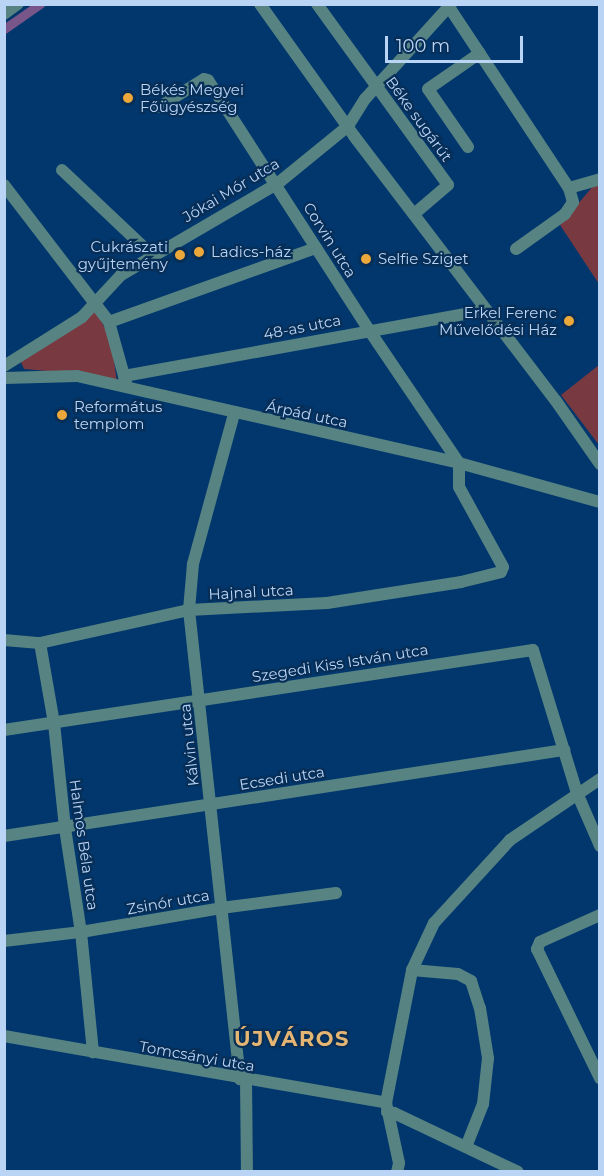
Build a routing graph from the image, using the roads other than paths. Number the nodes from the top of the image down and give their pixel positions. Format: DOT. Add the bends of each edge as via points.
graph roads {
  1 [pos="18,4"];
  2 [pos="260,4"];
  3 [pos="317,4"];
  4 [pos="449,5"];
  5 [pos="4,14"];
  6 [pos="480,54"];
  7 [pos="376,86"];
  8 [pos="159,107"];
  9 [pos="348,126"];
  10 [pos="468,147"];
  11 [pos="62,170"];
  12 [pos="600,179"];
  13 [pos="277,184"];
  14 [pos="7,188"];
  15 [pos="569,188"];
  16 [pos="414,214"];
  17 [pos="316,248"];
  18 [pos="516,249"];
  19 [pos="147,258"];
  20 [pos="96,302"];
  21 [pos="486,310"];
  22 [pos="109,322"];
  23 [pos="369,330"];
  24 [pos="7,365"];
  25 [pos="124,376"];
  26 [pos="10,378"];
  27 [pos="128,390"];
  28 [pos="234,414"];
  29 [pos="459,463"];
  30 [pos="600,464"];
  31 [pos="600,502"];
  32 [pos="189,610"];
  33 [pos="4,640"];
  34 [pos="40,643"];
  35 [pos="200,699"];
  36 [pos="54,723"];
  37 [pos="4,730"];
  38 [pos="564,750"];
  39 [pos="600,779"];
  40 [pos="577,793"];
  41 [pos="210,804"];
  42 [pos="65,828"];
  43 [pos="4,836"];
  44 [pos="600,846"];
  45 [pos="336,893"];
  46 [pos="221,908"];
  47 [pos="600,915"];
  48 [pos="81,932"];
  49 [pos="4,941"];
  50 [pos="412,970"];
  51 [pos="4,1036"];
  52 [pos="93,1052"];
  53 [pos="600,1078"];
  54 [pos="243,1079"];
  55 [pos="386,1108"];
  56 [pos="466,1147"];
  57 [pos="400,1169"];
  58 [pos="247,1172"];
  59 [pos="518,1172"];
  1 -- 5 [label="street"];
  2 -- 9 [label="street"];
  3 -- 7 [label="street, Béke sugárút"];
  4 -- 6 [label="street"];
  4 -- 7 [label="street, Jókai Mór utca"];
  6 -- 10 [label="street" via="428,89"];
  6 -- 15 [label="street"];
  7 -- 9 [label="street, Jókai Mór utca"];
  7 -- 16 [label="street, Béke sugárút" via="448,185"];
  8 -- 13 [label="street, Corvin utca" via="208,80"];
  9 -- 13 [label="street, Jókai Mór utca"];
  9 -- 16 [label="street"];
  11 -- 19 [label="street"];
  12 -- 15 [label="street"];
  13 -- 17 [label="street, Corvin utca"];
  13 -- 19 [label="street, Jókai Mór utca"];
  14 -- 20 [label="street"];
  15 -- 18 [label="street" via="573,202 565,214"];
  16 -- 21 [label="street"];
  17 -- 22 [label="street"];
  17 -- 23 [label="street, Corvin utca"];
  19 -- 20 [label="street, Jókai Mór utca" via="115,280"];
  20 -- 22 [label="street"];
  20 -- 24 [label="street, Jókai Mór utca" via="82,317"];
  21 -- 23 [label="street, 48-as utca"];
  21 -- 30 [label="street"];
  22 -- 25 [label="street"];
  23 -- 25 [label="street, 48-as utca"];
  23 -- 29 [label="street, Corvin utca"];
  24 -- 26 [label="street"];
  25 -- 27 [label="street"];
  26 -- 27 [label="street, Árpád utca" via="77,376"];
  27 -- 28 [label="street, Árpád utca"];
  28 -- 29 [label="street, Árpád utca"];
  28 -- 32 [label="street, Kálvin utca" via="193,564"];
  29 -- 31 [label="street, Árpád utca"];
  29 -- 32 [label="street, Hajnal utca" via="459,487 503,567 501,572 327,603"];
  32 -- 34 [label="street, Hajnal utca"];
  32 -- 35 [label="street, Kálvin utca"];
  33 -- 34 [label="street, Hajnal utca"];
  34 -- 36 [label="street, Halmos Béla utca"];
  35 -- 36 [label="street, Szegedi Kiss István utca"];
  35 -- 38 [label="street, Szegedi Kiss István utca" via="533,650"];
  35 -- 41 [label="street, Kálvin utca"];
  36 -- 37 [label="street, Szegedi Kiss István utca"];
  36 -- 42 [label="street, Halmos Béla utca"];
  38 -- 40 [label="street, Szegedi Kiss István utca"];
  38 -- 41 [label="street, Ecsedi utca"];
  39 -- 40 [label="street"];
  40 -- 44 [label="street, Szegedi Kiss István utca"];
  40 -- 50 [label="street" via="510,840 461,891 434,922"];
  41 -- 42 [label="street, Ecsedi utca"];
  41 -- 46 [label="street, Kálvin utca"];
  42 -- 43 [label="street, Ecsedi utca"];
  42 -- 48 [label="street, Halmos Béla utca"];
  45 -- 46 [label="street, Zsinór utca"];
  46 -- 48 [label="street, Zsinór utca"];
  46 -- 54 [label="street, Kálvin utca"];
  47 -- 53 [label="street" via="540,942 537,949"];
  48 -- 49 [label="street, Zsinór utca"];
  48 -- 52 [label="street, Halmos Béla utca"];
  50 -- 55 [label="street"];
  50 -- 56 [label="street" via="458,974 471,981 480,1008 488,1058 483,1104"];
  51 -- 52 [label="street, Tomcsányi utca"];
  52 -- 54 [label="street, Tomcsányi utca"];
  54 -- 55 [label="street, Tomcsányi utca"];
  54 -- 58 [label="street, Kálvin utca"];
  55 -- 56 [label="street, Tomcsányi utca"];
  55 -- 57 [label="street"];
  56 -- 59 [label="street, Tomcsányi utca"];
}
